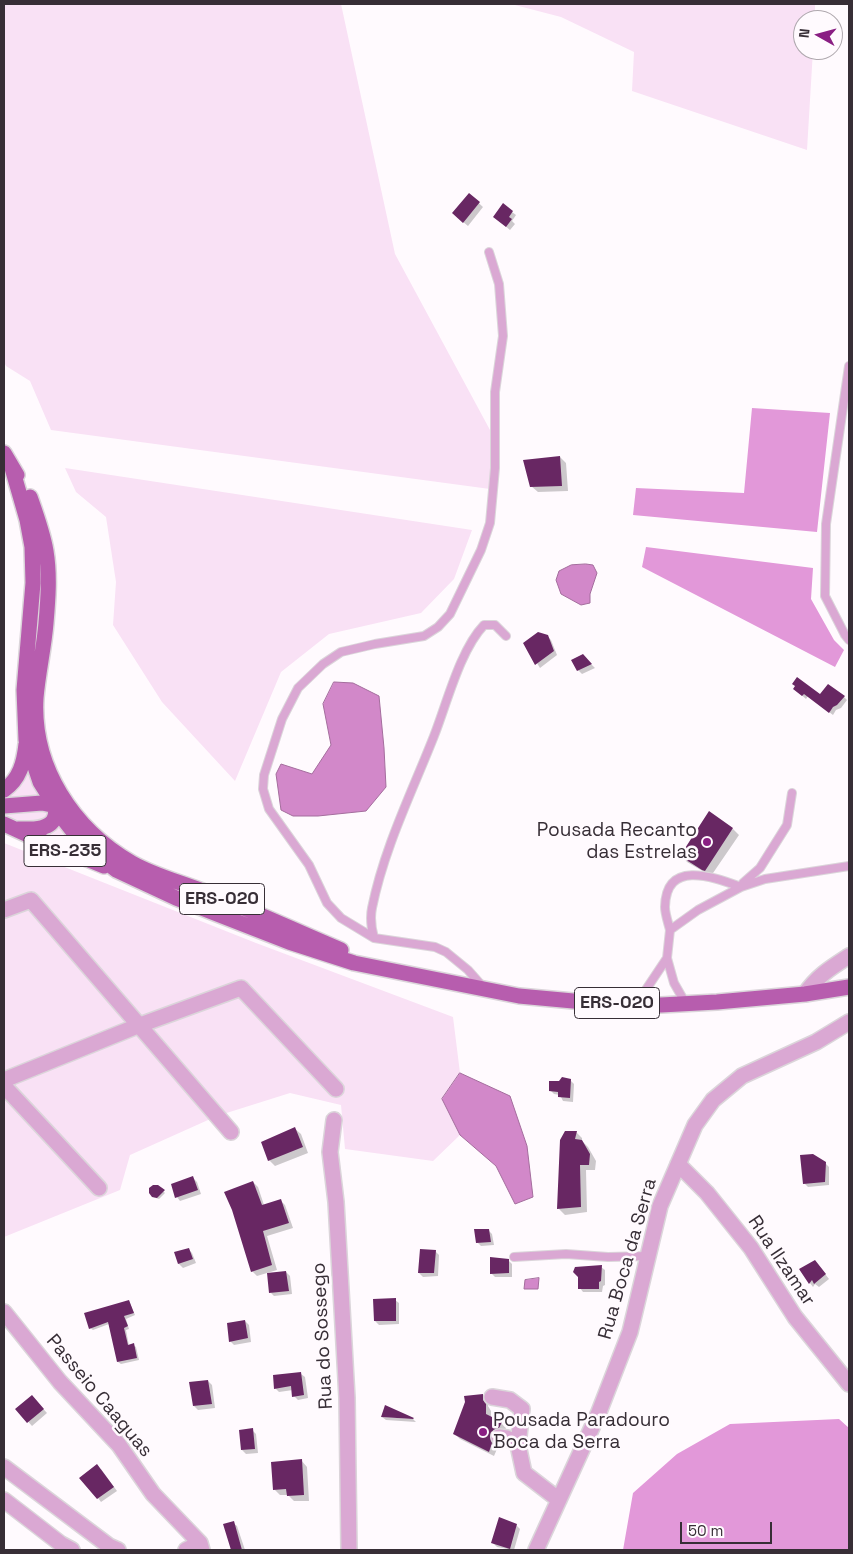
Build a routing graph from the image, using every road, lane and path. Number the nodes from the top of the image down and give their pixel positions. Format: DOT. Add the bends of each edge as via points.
graph roads {
  1 [pos="489,252"];
  2 [pos="849,366"];
  3 [pos="4,453"];
  4 [pos="12,468"];
  5 [pos="506,636"];
  6 [pos="849,640"];
  7 [pos="26,740"];
  8 [pos="54,781"];
  9 [pos="4,790"];
  10 [pos="792,793"];
  11 [pos="4,806"];
  12 [pos="55,806"];
  13 [pos="71,811"];
  14 [pos="10,826"];
  15 [pos="849,866"];
  16 [pos="116,870"];
  17 [pos="741,887"];
  18 [pos="4,910"];
  19 [pos="670,930"];
  20 [pos="374,938"];
  21 [pos="849,956"];
  22 [pos="668,958"];
  23 [pos="386,969"];
  24 [pos="849,987"];
  25 [pos="486,991"];
  26 [pos="806,994"];
  27 [pos="634,1004"];
  28 [pos="686,1004"];
  29 [pos="849,1022"];
  30 [pos="140,1025"];
  31 [pos="4,1080"];
  32 [pos="4,1086"];
  33 [pos="336,1089"];
  34 [pos="334,1120"];
  35 [pos="231,1132"];
  36 [pos="678,1164"];
  37 [pos="99,1188"];
  38 [pos="648,1256"];
  39 [pos="514,1257"];
  40 [pos="4,1312"];
  41 [pos="849,1384"];
  42 [pos="492,1397"];
  43 [pos="499,1436"];
  44 [pos="518,1445"];
  45 [pos="4,1467"];
  46 [pos="4,1500"];
  47 [pos="559,1500"];
  48 [pos="201,1546"];
  49 [pos="72,1550"];
  50 [pos="118,1550"];
  51 [pos="186,1550"];
  52 [pos="349,1550"];
  53 [pos="536,1550"];
  1 -- 20 [label="lane" via="498,284 503,336 495,392 495,468 490,523 481,550 450,614 438,627 424,636 342,652 323,664 298,688 282,719 264,775 263,789 269,810 309,865 327,904 341,918"];
  2 -- 6 [label="lane" via="826,524 825,596"];
  3 -- 4 [label="main road, ERS-020"];
  4 -- 7 [label="main road, ERS-020" via="32,548 33,583 24,690"];
  4 -- 8 [label="main road, ERS-020" via="28,491 46,551 46,625 36,700 44,761"];
  5 -- 20 [label="lane" via="495,625 484,626 476,634 459,668 390,845 372,908 370,921"];
  7 -- 9 [label="main road" via="24,763"];
  7 -- 12 [label="main road, ERS-020" via="40,782"];
  8 -- 12 [label="main road"];
  8 -- 13 [label="main road, ERS-020"];
  10 -- 17 [label="lane" via="787,824 760,868"];
  11 -- 12 [label="main road" via="42,803"];
  12 -- 13 [label="main road"];
  12 -- 14 [label="main road" via="53,821 41,828"];
  12 -- 16 [label="main road, ERS-020" via="82,843"];
  13 -- 23 [label="main road, ERS-020" via="89,832 132,863"];
  14 -- 16 [label="main road, ERS-235"];
  15 -- 17 [label="lane" via="765,879"];
  16 -- 23 [label="main road, ERS-020" via="176,898 289,942 354,964"];
  17 -- 19 [label="lane" via="698,910"];
  17 -- 19 [label="lane" via="722,880 688,874 681,876 672,883 665,907"];
  18 -- 30 [label="street" via="31,900"];
  19 -- 22 [label="lane"];
  20 -- 25 [label="lane" via="435,947 446,952"];
  21 -- 26 [label="street" via="813,982"];
  22 -- 27 [label="lane"];
  22 -- 28 [label="lane" via="674,983"];
  23 -- 25 [label="main road, ERS-020"];
  24 -- 26 [label="main road, ERS-020"];
  25 -- 27 [label="main road, ERS-020"];
  26 -- 28 [label="main road, ERS-020"];
  27 -- 28 [label="main road, ERS-020"];
  29 -- 36 [label="street, Rua Boca da Serra" via="816,1042 742,1076 713,1100 695,1125"];
  30 -- 31 [label="street"];
  30 -- 33 [label="street" via="241,988"];
  30 -- 35 [label="street"];
  32 -- 37 [label="street"];
  34 -- 52 [label="street, Rua do Sossego" via="330,1152 342,1290"];
  36 -- 38 [label="street, Rua Boca da Serra" via="660,1206"];
  36 -- 41 [label="street, Rua Ilzamar" via="707,1193 751,1248 795,1317"];
  38 -- 39 [label="lane" via="566,1254"];
  38 -- 47 [label="street, Rua Boca da Serra" via="630,1332 599,1412"];
  40 -- 48 [label="street, Passeio Caaguas" via="60,1382 119,1445 153,1494"];
  42 -- 44 [label="street" via="510,1400 522,1409"];
  43 -- 44 [label="street"];
  44 -- 47 [label="street" via="524,1473"];
  45 -- 50 [label="street"];
  46 -- 49 [label="street"];
  47 -- 53 [label="street, Rua Boca da Serra"];
  48 -- 51 [label="street"];
}
